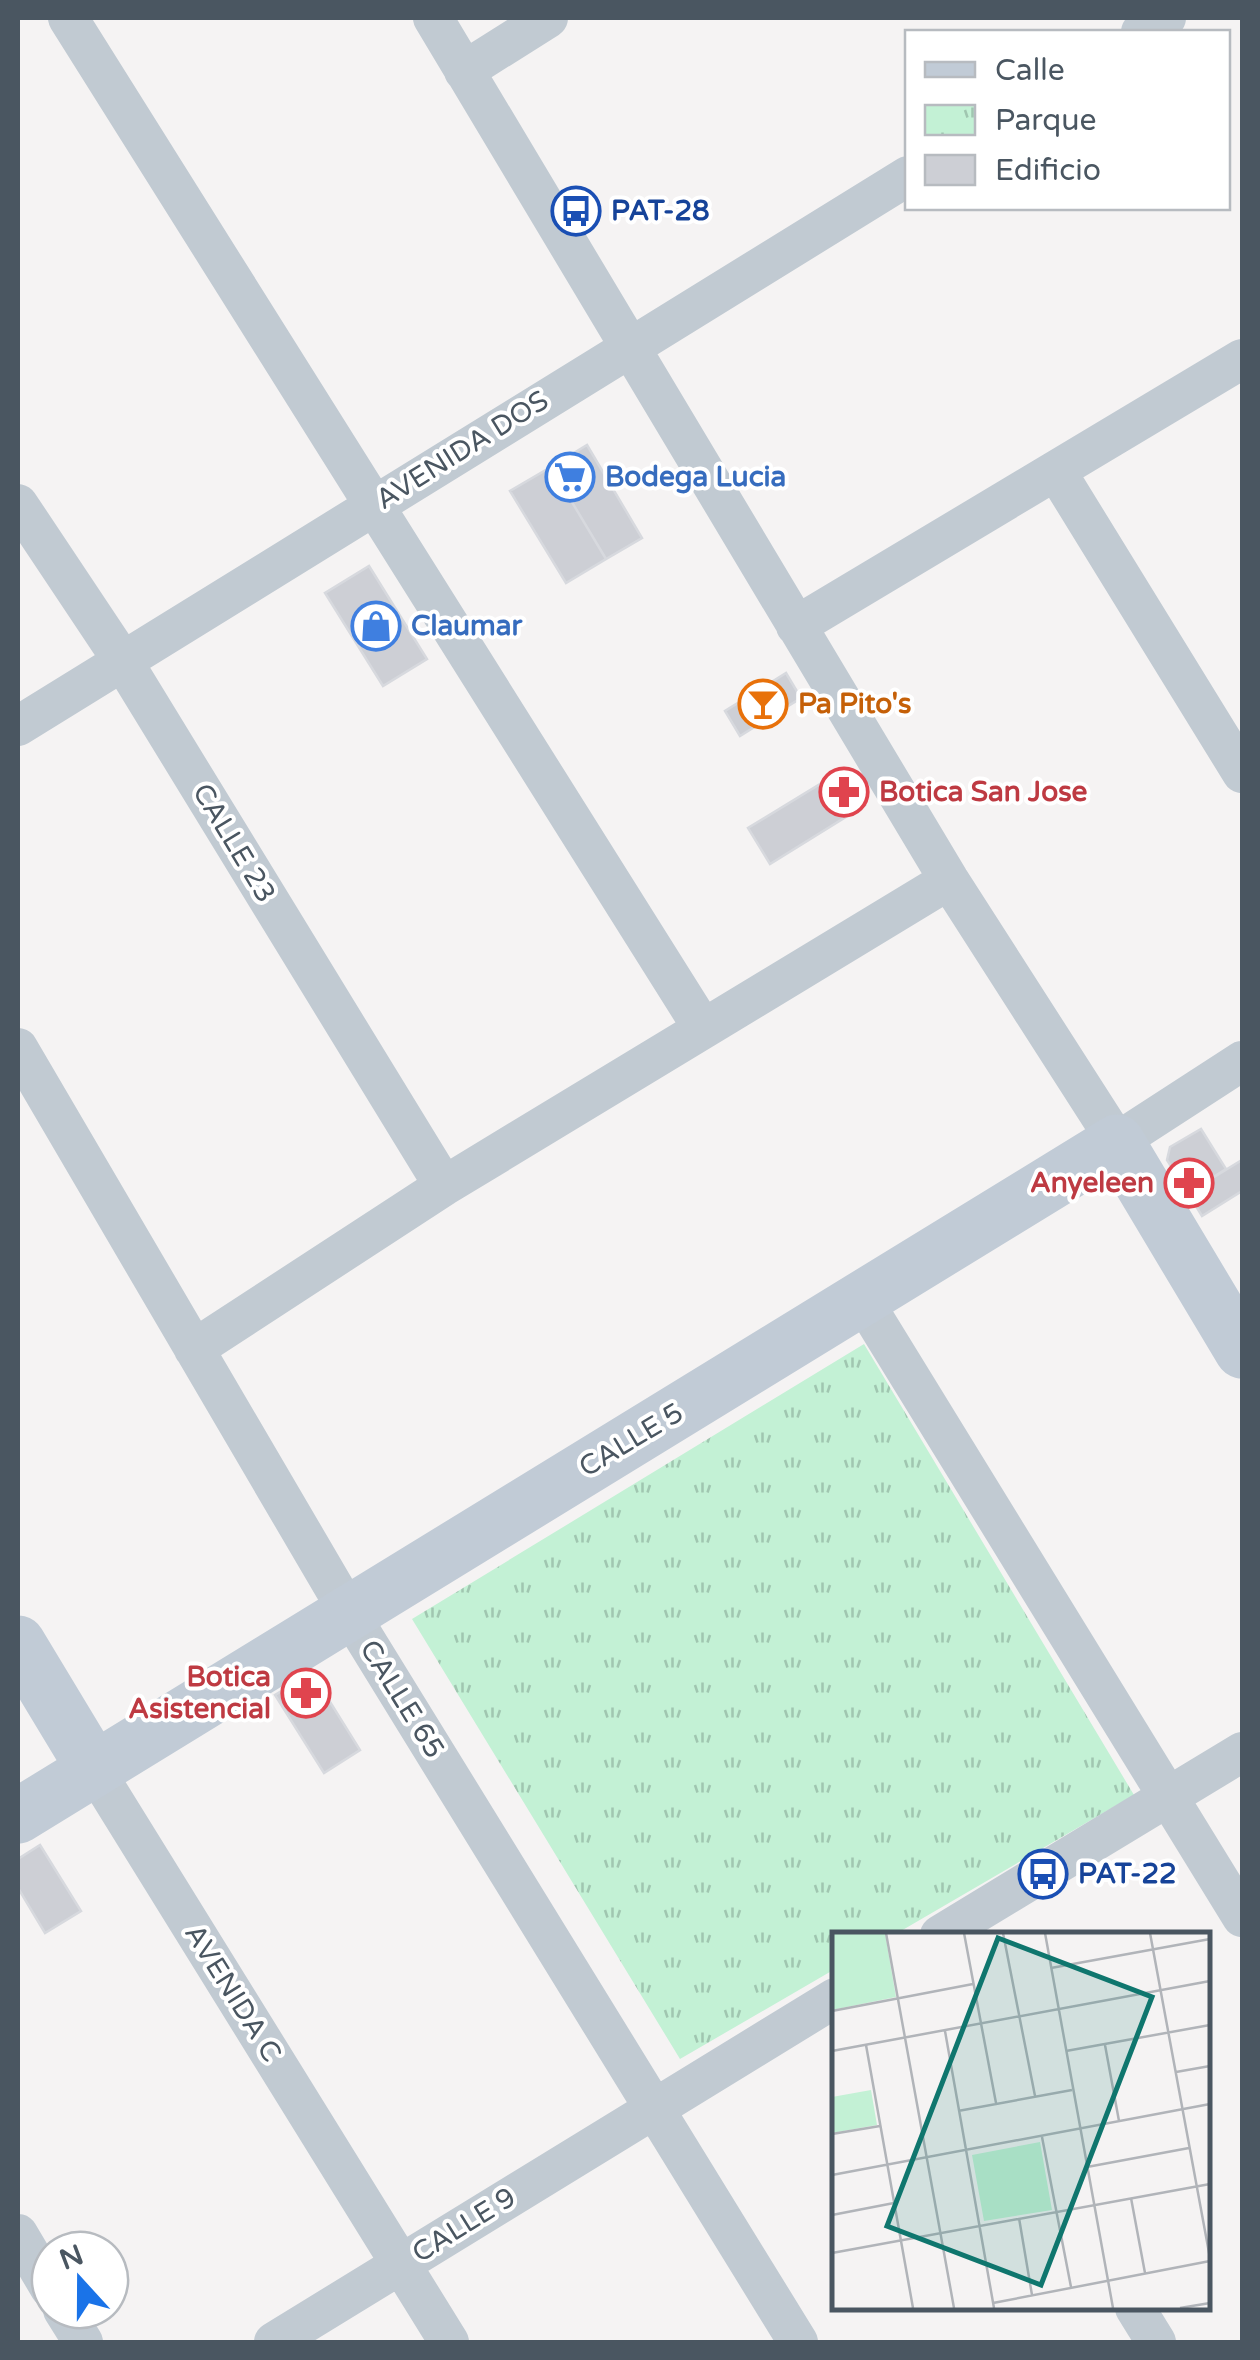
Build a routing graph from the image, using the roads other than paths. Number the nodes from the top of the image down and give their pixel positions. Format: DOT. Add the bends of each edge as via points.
graph roads {
  1 [pos="68,18"];
  2 [pos="433,18"];
  3 [pos="548,18"];
  4 [pos="464,71"];
  5 [pos="905,178"];
  6 [pos="628,347"];
  7 [pos="1242,360"];
  8 [pos="1056,470"];
  9 [pos="18,504"];
  10 [pos="375,504"];
  11 [pos="796,626"];
  12 [pos="122,660"];
  13 [pos="18,726"];
  14 [pos="1242,773"];
  15 [pos="949,880"];
  16 [pos="702,1028"];
  17 [pos="18,1048"];
  18 [pos="1242,1062"];
  19 [pos="1117,1142"];
  20 [pos="444,1186"];
  21 [pos="862,1300"];
  22 [pos="194,1349"];
  23 [pos="1242,1351"];
  24 [pos="349,1613"];
  25 [pos="18,1643"];
  26 [pos="1242,1752"];
  27 [pos="94,1768"];
  28 [pos="1166,1798"];
  29 [pos="18,1816"];
  30 [pos="1242,1917"];
  31 [pos="945,1932"];
  32 [pos="832,2000"];
  33 [pos="653,2107"];
  34 [pos="402,2264"];
  35 [pos="1136,2310"];
  36 [pos="274,2342"];
  37 [pos="449,2342"];
  38 [pos="798,2342"];
  39 [pos="1156,2342"];
  1 -- 10 [label="street"];
  2 -- 4 [label="street"];
  3 -- 4 [label="street"];
  4 -- 6 [label="street"];
  5 -- 6 [label="street, AVENIDA DOS"];
  6 -- 10 [label="street, AVENIDA DOS"];
  6 -- 11 [label="street"];
  7 -- 8 [label="street"];
  8 -- 11 [label="street"];
  8 -- 14 [label="street"];
  9 -- 12 [label="street, CALLE 23"];
  10 -- 12 [label="street, AVENIDA DOS"];
  10 -- 16 [label="street"];
  11 -- 15 [label="street"];
  12 -- 13 [label="street, AVENIDA DOS"];
  12 -- 20 [label="street, CALLE 23"];
  15 -- 16 [label="street"];
  15 -- 19 [label="street"];
  16 -- 20 [label="street"];
  17 -- 22 [label="street, CALLE 65"];
  18 -- 19 [label="street, CALLE 5"];
  19 -- 21 [label="street, CALLE 5"];
  19 -- 23 [label="street"];
  20 -- 22 [label="street"];
  21 -- 24 [label="street, CALLE 5"];
  21 -- 28 [label="street"];
  22 -- 24 [label="street, CALLE 65"];
  24 -- 27 [label="street, CALLE 5"];
  24 -- 33 [label="street, CALLE 65"];
  25 -- 27 [label="street, AVENIDA C"];
  26 -- 28 [label="street"];
  27 -- 29 [label="street, CALLE 5"];
  27 -- 34 [label="street, AVENIDA C"];
  28 -- 30 [label="street"];
  28 -- 31 [label="street"];
  32 -- 33 [label="street, CALLE 9"];
  33 -- 34 [label="street, CALLE 9"];
  33 -- 38 [label="street, CALLE 65"];
  34 -- 36 [label="street, CALLE 9"];
  34 -- 37 [label="street, AVENIDA C"];
  35 -- 39 [label="street"];
}
